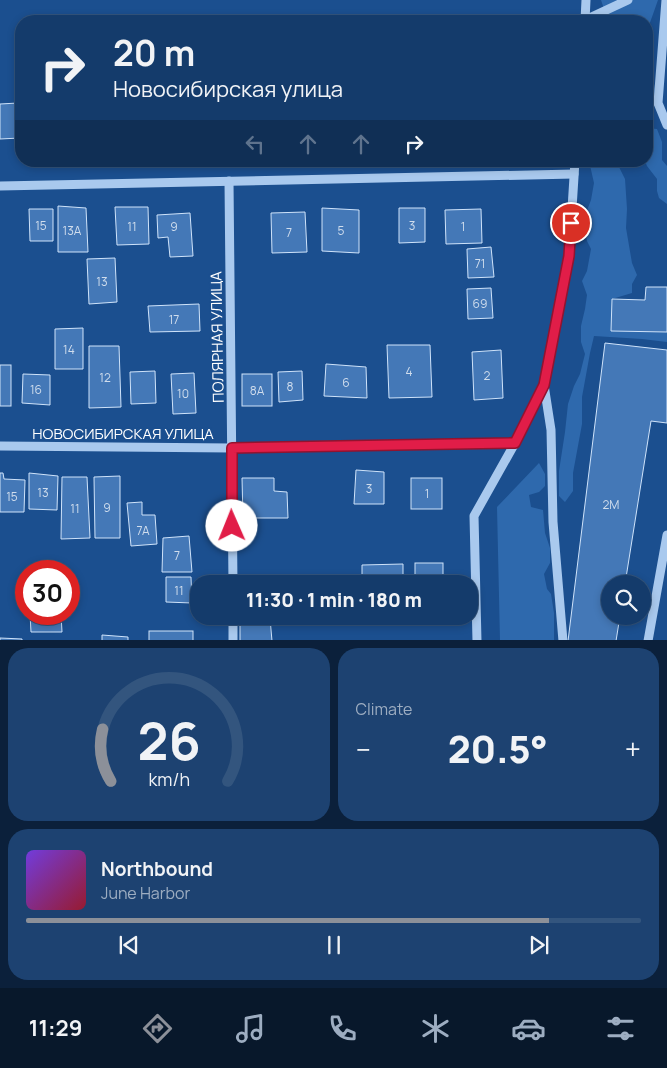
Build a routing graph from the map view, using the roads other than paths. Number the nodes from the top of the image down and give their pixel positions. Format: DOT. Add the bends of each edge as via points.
graph roads {
  1 [pos="586,0"];
  2 [pos="628,0"];
  3 [pos="666,0"];
  4 [pos="585,15"];
  5 [pos="597,15"];
  6 [pos="667,125"];
  7 [pos="575,167"];
  8 [pos="574,174"];
  9 [pos="229,181"];
  10 [pos="0,186"];
  11 [pos="544,385"];
  12 [pos="515,443"];
  13 [pos="0,446"];
  14 [pos="232,448"];
  15 [pos="667,535"];
  16 [pos="233,575"];
  17 [pos="233,625"];
  18 [pos="234,640"];
  19 [pos="477,640"];
  20 [pos="563,640"];
  21 [pos="648,640"];
  1 -- 4 [label="street"];
  2 -- 5 [label="street"];
  3 -- 6 [label="street" via="658,103"];
  7 -- 8 [label="street"];
  8 -- 9 [label="street"];
  8 -- 11 [label="street" via="569,256"];
  9 -- 10 [label="street"];
  9 -- 14 [label="street, ПОЛЯРНАЯ УЛИЦА"];
  11 -- 12 [label="street"];
  11 -- 20 [label="street" via="551,430 553,522"];
  12 -- 14 [label="street, НОВОСИБИРСКАЯ УЛИЦА"];
  12 -- 19 [label="street" via="474,516"];
  13 -- 14 [label="street, НОВОСИБИРСКАЯ УЛИЦА"];
  14 -- 16 [label="street, ПОЛЯРНАЯ УЛИЦА"];
  15 -- 21 [label="street"];
  17 -- 18 [label="street"];
}
